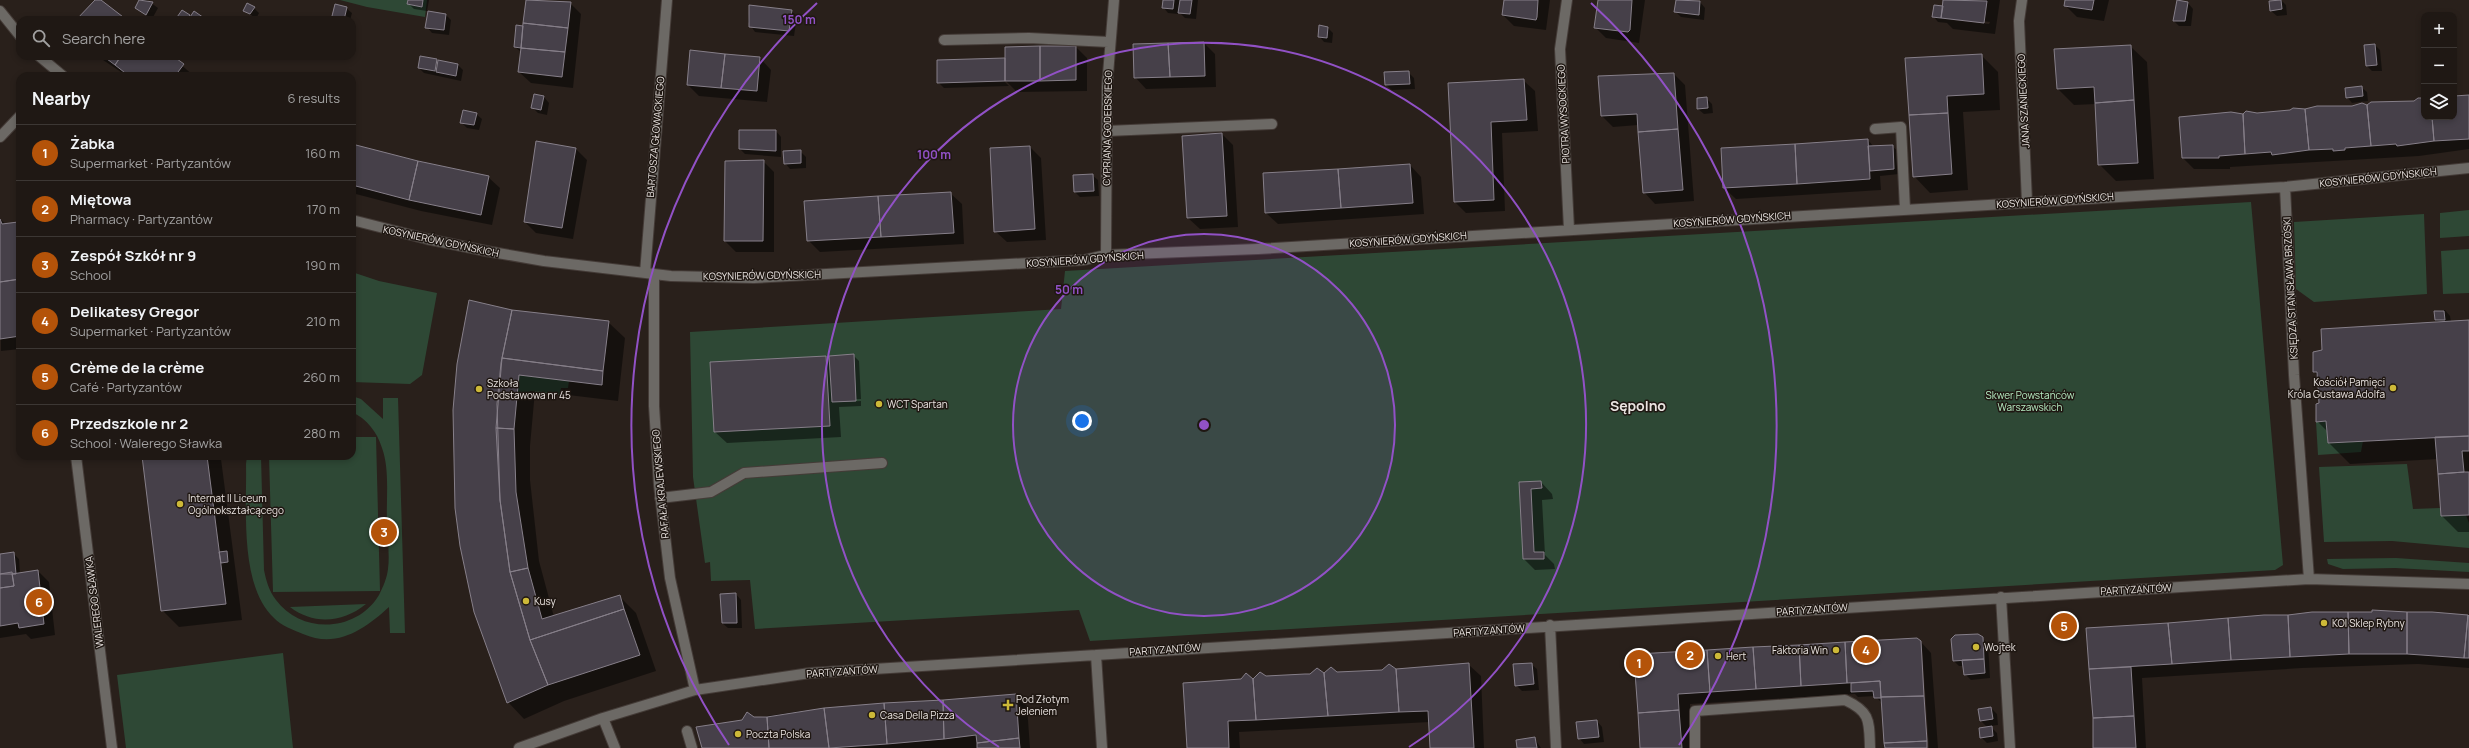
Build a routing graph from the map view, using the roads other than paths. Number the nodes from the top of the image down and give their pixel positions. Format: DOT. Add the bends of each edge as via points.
graph roads {
  1 [pos="667,0"];
  2 [pos="1114,0"];
  3 [pos="1567,0"];
  4 [pos="2022,0"];
  5 [pos="0,11"];
  6 [pos="16,31"];
  7 [pos="944,40"];
  8 [pos="1109,42"];
  9 [pos="42,60"];
  10 [pos="50,72"];
  11 [pos="16,120"];
  12 [pos="1272,124"];
  13 [pos="1875,129"];
  14 [pos="1107,131"];
  15 [pos="0,137"];
  16 [pos="2469,168"];
  17 [pos="2285,187"];
  18 [pos="2027,202"];
  19 [pos="1905,209"];
  20 [pos="356,221"];
  21 [pos="1569,229"];
  22 [pos="1106,256"];
  23 [pos="649,274"];
  24 [pos="76,460"];
  25 [pos="882,463"];
  26 [pos="660,498"];
  27 [pos="2309,579"];
  28 [pos="2469,584"];
  29 [pos="2001,597"];
  30 [pos="1550,625"];
  31 [pos="1096,655"];
  32 [pos="695,690"];
  33 [pos="603,718"];
  34 [pos="688,731"];
  35 [pos="112,748"];
  36 [pos="519,748"];
  37 [pos="615,748"];
  38 [pos="692,748"];
  39 [pos="1102,748"];
  40 [pos="1556,748"];
  41 [pos="1696,748"];
  42 [pos="1870,748"];
  43 [pos="2010,748"];
  1 -- 23 [label="street, BARTOSZA GŁOWACKIEGO"];
  2 -- 8 [label="street, CYPRIANA GODEBSKIEGO"];
  3 -- 21 [label="street, PIOTRA WYSOCKIEGO" via="1560,48"];
  4 -- 18 [label="street, JANA SZANIECKIEGO" via="2019,21"];
  5 -- 6 [label="street"];
  7 -- 8 [label="street" via="1029,38"];
  8 -- 14 [label="street, CYPRIANA GODEBSKIEGO"];
  9 -- 10 [label="street"];
  11 -- 15 [label="street"];
  12 -- 14 [label="street"];
  13 -- 19 [label="street" via="1901,127"];
  14 -- 22 [label="street, CYPRIANA GODEBSKIEGO"];
  16 -- 17 [label="street, KOSYNIERÓW GDYŃSKICH"];
  17 -- 18 [label="street, KOSYNIERÓW GDYŃSKICH"];
  17 -- 27 [label="street, KSIĘDZA STANISŁAWA BRZÓSKI" via="2294,375"];
  18 -- 19 [label="street, KOSYNIERÓW GDYŃSKICH"];
  19 -- 21 [label="street, KOSYNIERÓW GDYŃSKICH"];
  20 -- 23 [label="street, KOSYNIERÓW GDYŃSKICH" via="486,251"];
  21 -- 22 [label="street, KOSYNIERÓW GDYŃSKICH"];
  22 -- 23 [label="street, KOSYNIERÓW GDYŃSKICH" via="1084,260 754,278"];
  23 -- 26 [label="street, RAFAŁA KRAJEWSKIEGO"];
  24 -- 35 [label="street, WALEREGO SŁAWKA"];
  25 -- 26 [label="street" via="744,473 711,492"];
  26 -- 32 [label="street, RAFAŁA KRAJEWSKIEGO" via="670,578"];
  27 -- 28 [label="street, PARTYZANTÓW"];
  27 -- 29 [label="street, PARTYZANTÓW"];
  29 -- 30 [label="street, PARTYZANTÓW"];
  29 -- 43 [label="street"];
  30 -- 31 [label="street, PARTYZANTÓW"];
  30 -- 40 [label="street"];
  31 -- 32 [label="street, PARTYZANTÓW" via="810,673"];
  31 -- 39 [label="street"];
  32 -- 33 [label="street, PARTYZANTÓW"];
  33 -- 36 [label="street, PARTYZANTÓW"];
  33 -- 37 [label="street"];
  34 -- 38 [label="street"];
  41 -- 42 [label="street" via="1695,711 1845,700 1860,706 1869,718"];
}
